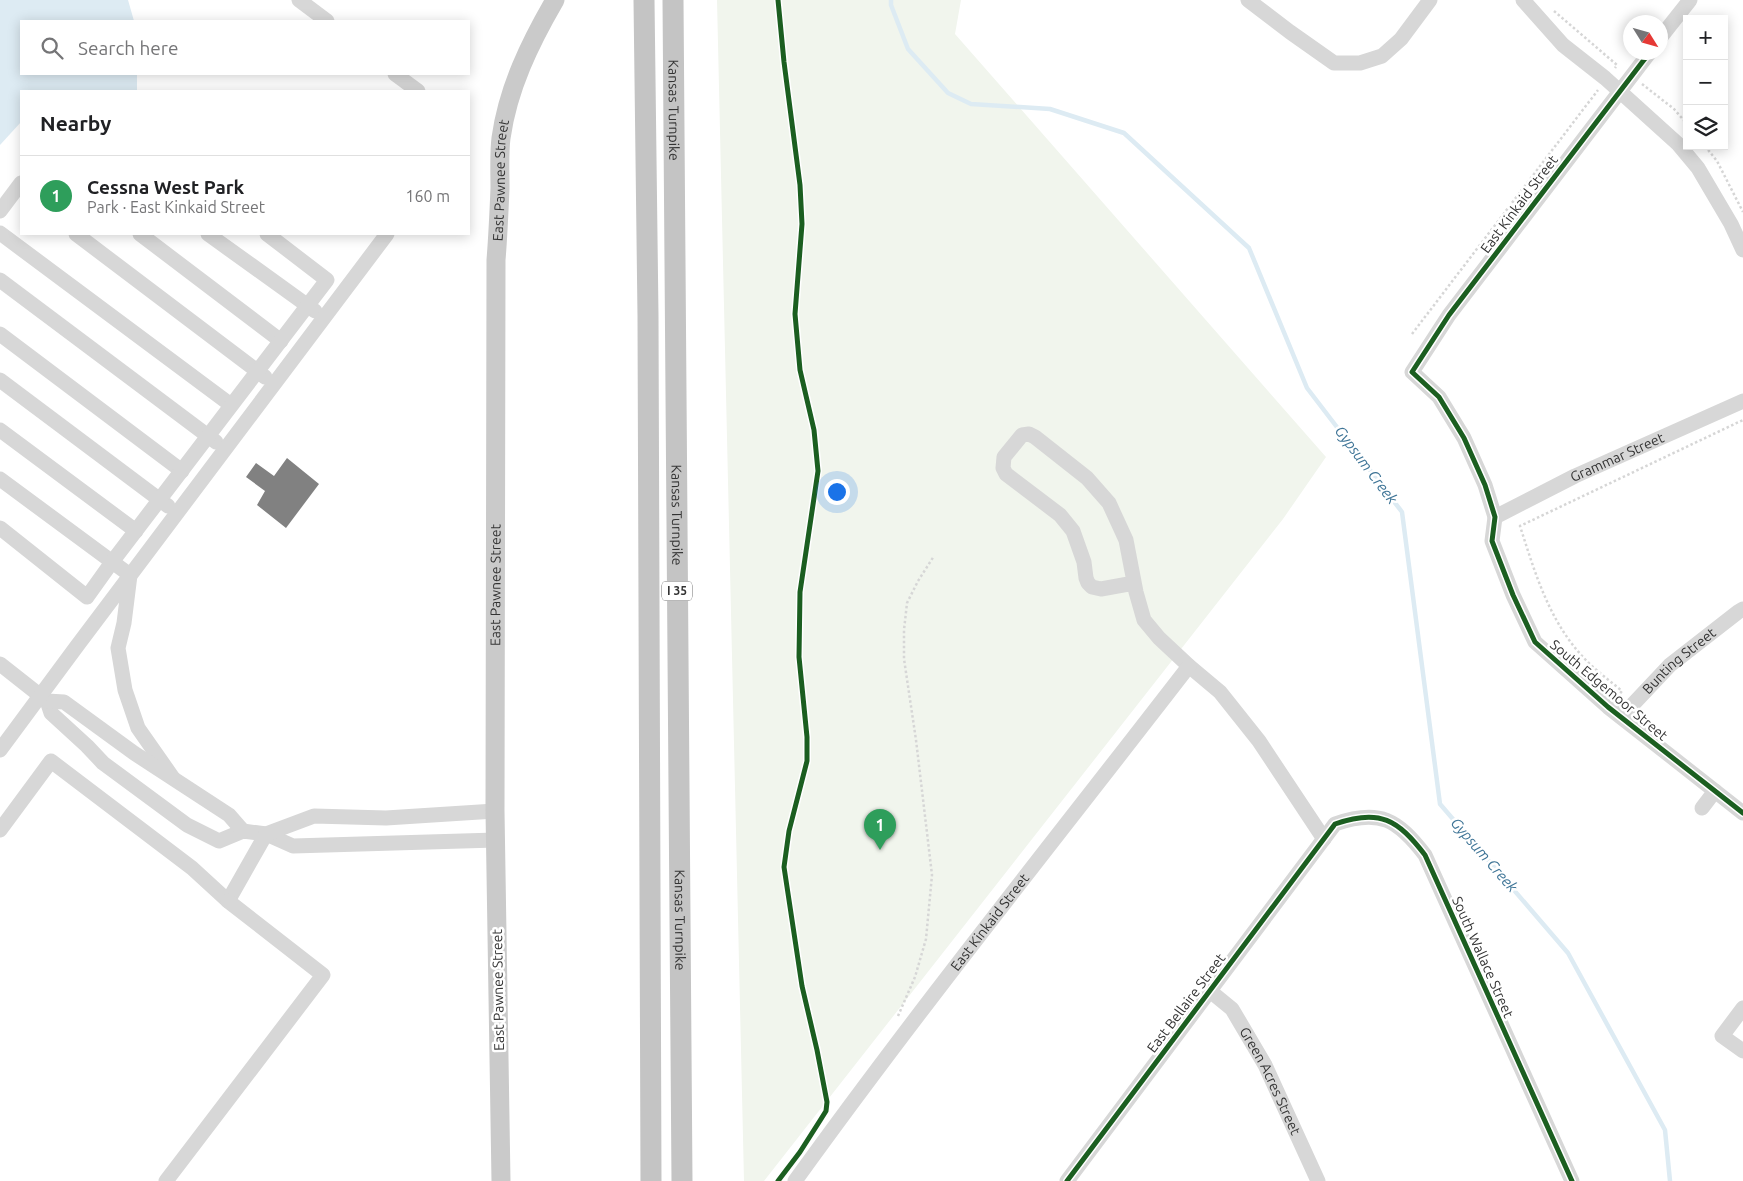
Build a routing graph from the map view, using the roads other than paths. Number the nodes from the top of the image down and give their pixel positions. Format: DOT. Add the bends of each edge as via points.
graph roads {
  1 [pos="299,0"];
  2 [pos="555,0"];
  3 [pos="644,0"];
  4 [pos="672,0"];
  5 [pos="1248,0"];
  6 [pos="1430,0"];
  7 [pos="1523,0"];
  8 [pos="1690,0"];
  9 [pos="326,20"];
  10 [pos="1668,28"];
  11 [pos="1644,60"];
  12 [pos="396,75"];
  13 [pos="417,90"];
  14 [pos="1620,92"];
  15 [pos="20,188"];
  16 [pos="0,211"];
  17 [pos="0,233"];
  18 [pos="77,235"];
  19 [pos="141,235"];
  20 [pos="209,235"];
  21 [pos="268,235"];
  22 [pos="387,235"];
  23 [pos="1743,250"];
  24 [pos="0,280"];
  25 [pos="308,306"];
  26 [pos="324,318"];
  27 [pos="0,334"];
  28 [pos="281,341"];
  29 [pos="258,371"];
  30 [pos="1412,372"];
  31 [pos="0,380"];
  32 [pos="274,384"];
  33 [pos="1743,401"];
  34 [pos="231,405"];
  35 [pos="0,430"];
  36 [pos="208,436"];
  37 [pos="226,449"];
  38 [pos="182,471"];
  39 [pos="0,479"];
  40 [pos="160,500"];
  41 [pos="177,512"];
  42 [pos="1494,517"];
  43 [pos="0,528"];
  44 [pos="136,531"];
  45 [pos="112,562"];
  46 [pos="130,575"];
  47 [pos="1134,582"];
  48 [pos="1743,609"];
  49 [pos="0,664"];
  50 [pos="1189,666"];
  51 [pos="44,699"];
  52 [pos="1621,718"];
  53 [pos="2,742"];
  54 [pos="172,778"];
  55 [pos="1715,791"];
  56 [pos="1702,808"];
  57 [pos="495,811"];
  58 [pos="1743,813"];
  59 [pos="0,830"];
  60 [pos="243,831"];
  61 [pos="266,834"];
  62 [pos="1324,839"];
  63 [pos="496,840"];
  64 [pos="228,901"];
  65 [pos="1210,991"];
  66 [pos="1743,1008"];
  67 [pos="1743,1051"];
  68 [pos="166,1181"];
  69 [pos="501,1181"];
  70 [pos="651,1181"];
  71 [pos="682,1181"];
  72 [pos="795,1181"];
  73 [pos="1067,1181"];
  74 [pos="1318,1181"];
  75 [pos="1572,1181"];
  1 -- 9 [label="street"];
  2 -- 57 [label="main road, East Pawnee Street" via="526,54 507,108 501,138 496,270"];
  3 -- 70 [label="highway, Kansas Turnpike / I 35"];
  4 -- 71 [label="highway, Kansas Turnpike / I 35"];
  5 -- 6 [label="street" via="1334,63 1360,63 1388,51"];
  7 -- 14 [label="street" via="1563,45"];
  8 -- 10 [label="street"];
  11 -- 14 [label="street, East Kinkaid Street"];
  12 -- 13 [label="street"];
  14 -- 23 [label="street" via="1678,144 1698,168"];
  14 -- 30 [label="street, East Kinkaid Street" via="1449,315"];
  15 -- 16 [label="street"];
  17 -- 34 [label="street"];
  18 -- 29 [label="street"];
  19 -- 28 [label="street"];
  20 -- 25 [label="street"];
  21 -- 25 [label="street" via="327,280"];
  22 -- 26 [label="street"];
  24 -- 36 [label="street"];
  25 -- 26 [label="street"];
  25 -- 28 [label="street"];
  26 -- 32 [label="street"];
  27 -- 38 [label="street"];
  28 -- 29 [label="street"];
  29 -- 32 [label="street"];
  29 -- 34 [label="street"];
  30 -- 42 [label="street, South Edgemoor Street" via="1439,397 1464,438 1485,486"];
  31 -- 40 [label="street"];
  32 -- 37 [label="street"];
  33 -- 42 [label="street, Grammar Street" via="1575,476"];
  34 -- 36 [label="street"];
  35 -- 44 [label="street"];
  36 -- 37 [label="street"];
  36 -- 38 [label="street"];
  37 -- 41 [label="street"];
  38 -- 40 [label="street"];
  39 -- 45 [label="street"];
  40 -- 41 [label="street"];
  40 -- 44 [label="street"];
  41 -- 46 [label="street"];
  42 -- 52 [label="street, South Edgemoor Street" via="1492,541 1535,642"];
  43 -- 45 [label="street" via="87,597"];
  44 -- 45 [label="street"];
  45 -- 46 [label="street"];
  46 -- 51 [label="street"];
  46 -- 54 [label="street" via="118,648 125,690 138,728"];
  47 -- 47 [label="street" via="1126,540 1109,503 1087,478 1035,437 1029,434 1022,436 1004,457 1003,468 1006,474 1060,515 1073,531 1088,584 1101,589"];
  47 -- 50 [label="street" via="1144,620"];
  48 -- 52 [label="street, Bunting Street" via="1670,665"];
  49 -- 51 [label="street"];
  50 -- 62 [label="street" via="1220,692 1259,741"];
  50 -- 72 [label="street, East Kinkaid Street"];
  51 -- 53 [label="street"];
  51 -- 54 [label="street" via="64,702"];
  51 -- 60 [label="street" via="51,713 103,763 187,825 219,841"];
  52 -- 55 [label="street, South Edgemoor Street"];
  54 -- 60 [label="street" via="229,815"];
  55 -- 56 [label="street"];
  55 -- 58 [label="street, South Edgemoor Street"];
  57 -- 61 [label="street" via="386,818 314,816"];
  57 -- 63 [label="main road, East Pawnee Street"];
  59 -- 64 [label="street" via="51,761 192,868"];
  60 -- 61 [label="street"];
  61 -- 63 [label="street" via="293,846"];
  61 -- 64 [label="street"];
  62 -- 65 [label="street, East Bellaire Street"];
  62 -- 75 [label="street, South Wallace Street" via="1336,824 1369,816 1386,819 1409,835 1425,855"];
  63 -- 69 [label="main road, East Pawnee Street"];
  64 -- 68 [label="street" via="322,975"];
  65 -- 73 [label="street, East Bellaire Street"];
  65 -- 74 [label="street, Green Acres Street" via="1232,1009 1265,1065"];
  66 -- 67 [label="street" via="1722,1036"];
}
